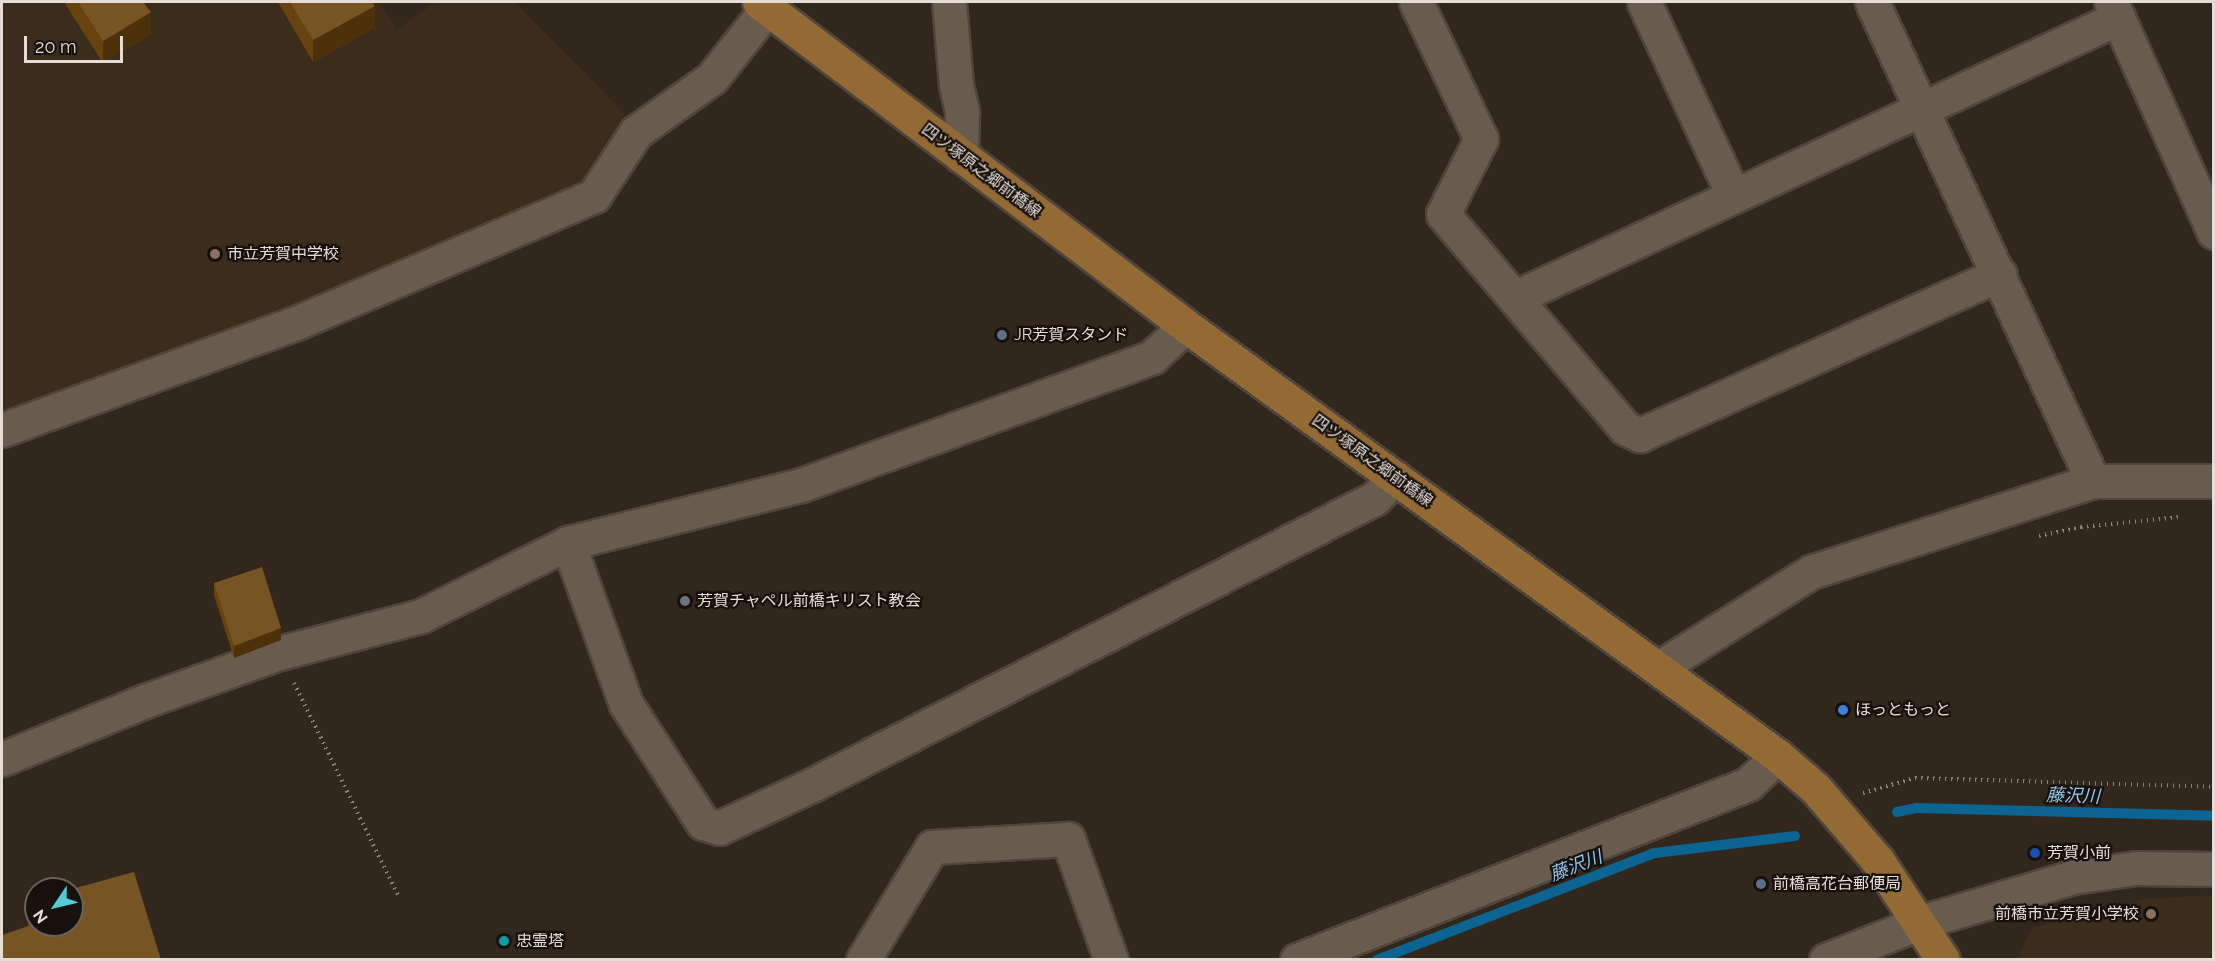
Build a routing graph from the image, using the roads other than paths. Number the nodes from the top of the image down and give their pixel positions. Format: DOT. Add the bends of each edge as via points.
graph roads {
  1 [pos="949,2"];
  2 [pos="1416,2"];
  3 [pos="1644,2"];
  4 [pos="1872,2"];
  5 [pos="763,4"];
  6 [pos="2115,10"];
  7 [pos="1920,107"];
  8 [pos="961,156"];
  9 [pos="1733,195"];
  10 [pos="2214,232"];
  11 [pos="2000,274"];
  12 [pos="1516,297"];
  13 [pos="1186,326"];
  14 [pos="2,430"];
  15 [pos="1395,477"];
  16 [pos="2092,481"];
  17 [pos="2214,482"];
  18 [pos="568,543"];
  19 [pos="1660,667"];
  20 [pos="1778,756"];
  21 [pos="2,759"];
  22 [pos="2214,869"];
  23 [pos="1921,922"];
  24 [pos="863,960"];
  25 [pos="1111,960"];
  26 [pos="1297,960"];
  27 [pos="1826,960"];
  28 [pos="1943,960"];
  1 -- 8 [label="street" via="962,112"];
  2 -- 12 [label="street" via="1481,139 1443,214"];
  3 -- 9 [label="street"];
  4 -- 7 [label="street"];
  5 -- 8 [label="main road, 四ツ塚原之郷前橋線"];
  5 -- 14 [label="street" via="712,78 636,132 594,196 296,324"];
  6 -- 7 [label="street"];
  6 -- 10 [label="street"];
  7 -- 9 [label="street"];
  7 -- 11 [label="street"];
  8 -- 13 [label="main road, 四ツ塚原之郷前橋線"];
  9 -- 12 [label="street"];
  11 -- 12 [label="street" via="1640,435 1625,428"];
  11 -- 16 [label="street"];
  13 -- 15 [label="main road, 四ツ塚原之郷前橋線"];
  13 -- 18 [label="street" via="1152,357 801,485"];
  15 -- 18 [label="street" via="1375,498 816,783 718,828 703,822 626,704"];
  15 -- 19 [label="main road, 四ツ塚原之郷前橋線"];
  16 -- 17 [label="street"];
  16 -- 19 [label="street" via="1811,572"];
  18 -- 21 [label="street" via="421,616 279,653 145,701"];
  19 -- 20 [label="main road, 四ツ塚原之郷前橋線"];
  20 -- 23 [label="main road, 四ツ塚原之郷前橋線" via="1837,813 1878,861"];
  20 -- 26 [label="street" via="1748,784"];
  22 -- 23 [label="street" via="2136,868 2073,877"];
  23 -- 27 [label="street"];
  23 -- 28 [label="main road, 四ツ塚原之郷前橋線"];
  24 -- 25 [label="street" via="932,847 1068,839"];
}
